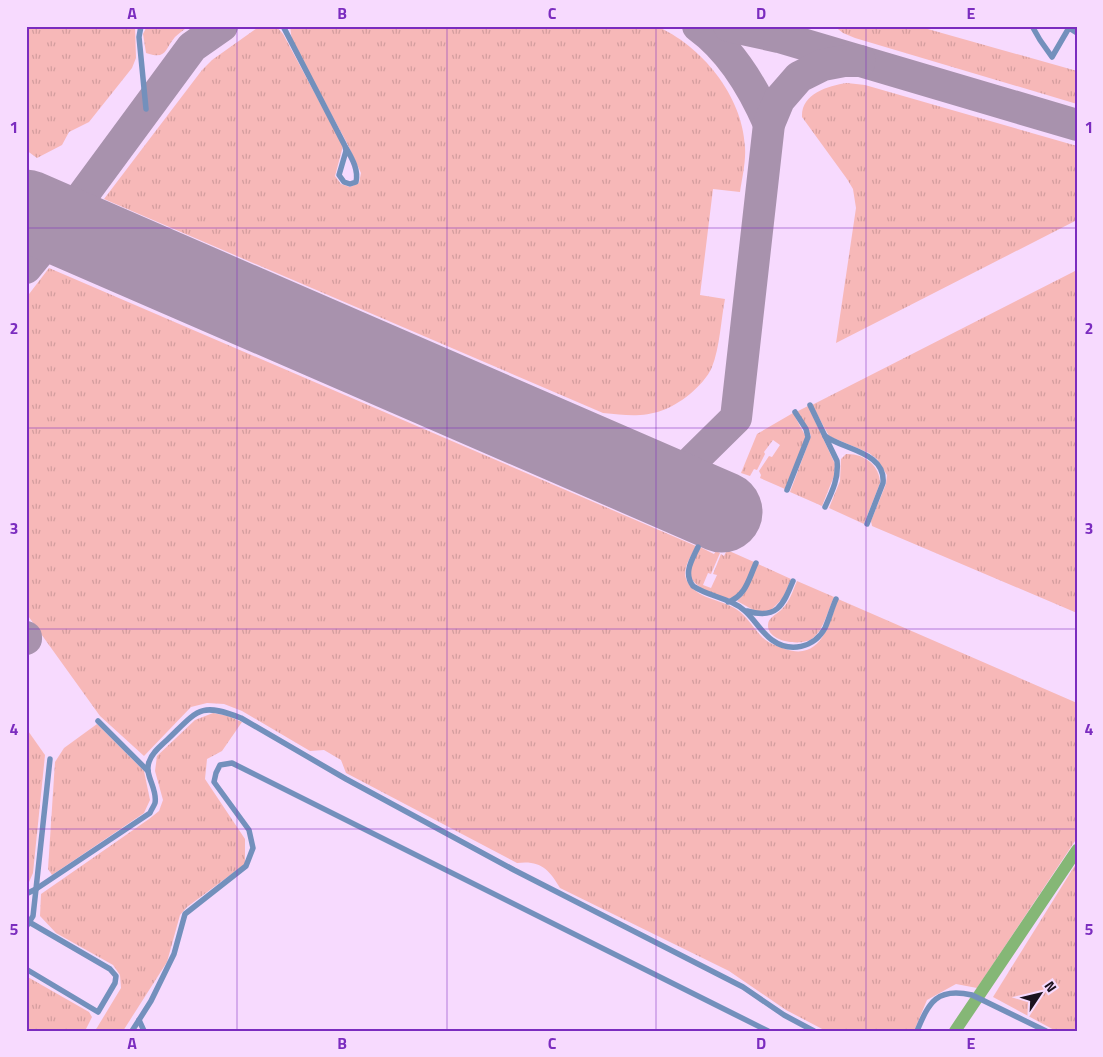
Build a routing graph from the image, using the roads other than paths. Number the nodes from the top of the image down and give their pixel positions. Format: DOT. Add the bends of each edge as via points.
graph roads {
  1 [pos="141,26"];
  2 [pos="283,26"];
  3 [pos="1032,26"];
  4 [pos="1069,27"];
  5 [pos="1077,33"];
  6 [pos="146,108"];
  7 [pos="345,146"];
  8 [pos="810,405"];
  9 [pos="795,412"];
  10 [pos="825,436"];
  11 [pos="788,490"];
  12 [pos="826,507"];
  13 [pos="867,524"];
  14 [pos="698,547"];
  15 [pos="756,563"];
  16 [pos="794,581"];
  17 [pos="836,599"];
  18 [pos="728,602"];
  19 [pos="745,611"];
  20 [pos="98,721"];
  21 [pos="50,758"];
  22 [pos="148,771"];
  23 [pos="36,890"];
  24 [pos="26,894"];
  25 [pos="28,924"];
  26 [pos="26,969"];
  27 [pos="139,1020"];
  28 [pos="132,1031"];
  29 [pos="144,1031"];
  30 [pos="768,1031"];
  31 [pos="814,1031"];
  32 [pos="916,1031"];
  33 [pos="1046,1031"];
  1 -- 6 [label="lane" via="139,37"];
  2 -- 7 [label="lane"];
  3 -- 4 [label="lane" via="1052,57"];
  4 -- 5 [label="lane"];
  7 -- 7 [label="lane" via="358,174 356,182 350,184 339,175"];
  8 -- 10 [label="lane"];
  9 -- 11 [label="lane" via="808,437"];
  10 -- 12 [label="lane" via="837,461 838,472"];
  10 -- 13 [label="lane" via="834,443 867,455 884,476"];
  14 -- 18 [label="lane" via="688,570 689,581 698,589"];
  15 -- 18 [label="lane" via="744,592"];
  16 -- 19 [label="lane" via="785,601 773,612 757,614"];
  17 -- 19 [label="lane" via="825,628 818,637 803,646 793,647 772,640"];
  18 -- 19 [label="lane"];
  20 -- 22 [label="lane"];
  21 -- 23 [label="lane"];
  22 -- 23 [label="lane" via="155,794 150,814"];
  22 -- 31 [label="lane" via="148,762 154,752 196,712 224,711 506,866 743,987"];
  23 -- 24 [label="lane"];
  23 -- 25 [label="lane"];
  25 -- 26 [label="lane" via="110,969 116,976 98,1012"];
  27 -- 28 [label="lane"];
  27 -- 29 [label="lane"];
  27 -- 30 [label="lane" via="152,1001 174,954 185,914 246,866 252,848 249,830 214,782 220,765 232,763"];
  32 -- 33 [label="lane" via="932,1001 946,993 960,992 972,994"];
}
